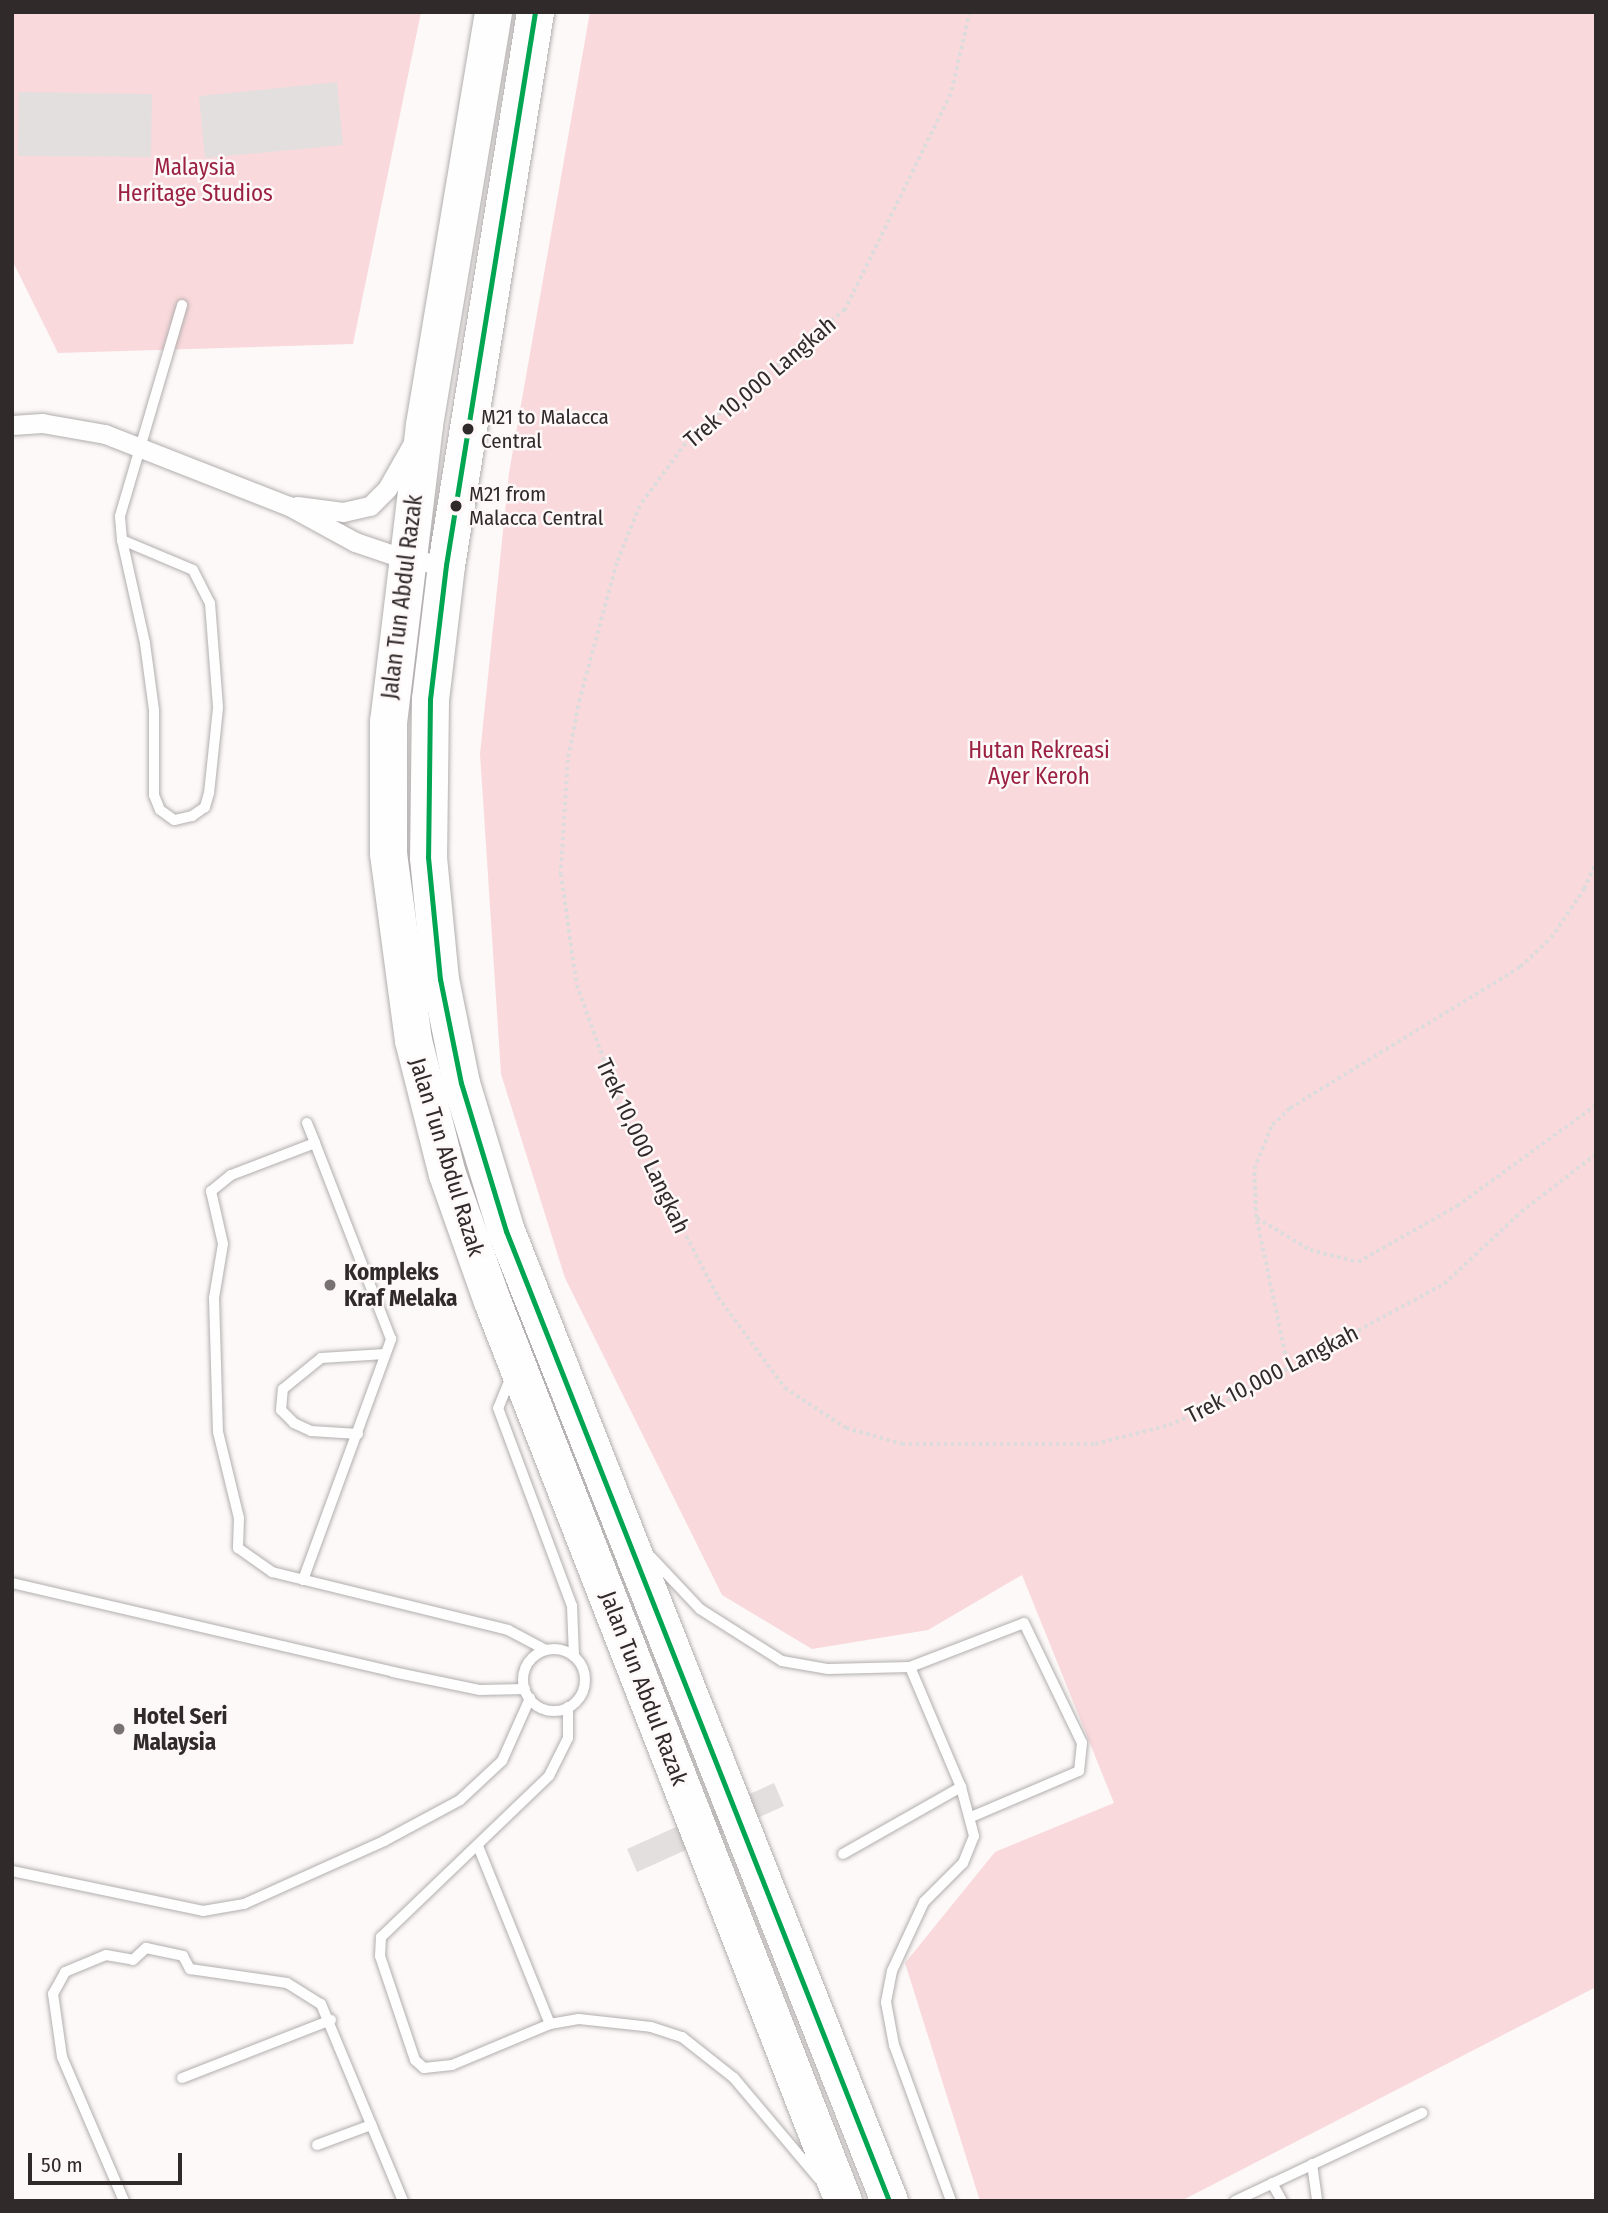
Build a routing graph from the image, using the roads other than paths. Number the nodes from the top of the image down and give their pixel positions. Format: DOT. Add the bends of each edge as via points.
graph roads {
  1 [pos="493,12"];
  2 [pos="535,12"];
  3 [pos="182,305"];
  4 [pos="12,425"];
  5 [pos="424,425"];
  6 [pos="139,447"];
  7 [pos="289,506"];
  8 [pos="122,540"];
  9 [pos="405,559"];
  10 [pos="446,565"];
  11 [pos="307,1123"];
  12 [pos="315,1143"];
  13 [pos="385,1354"];
  14 [pos="517,1364"];
  15 [pos="358,1434"];
  16 [pos="617,1517"];
  17 [pos="303,1580"];
  18 [pos="12,1583"];
  19 [pos="546,1650"];
  20 [pos="574,1656"];
  21 [pos="910,1667"];
  22 [pos="527,1694"];
  23 [pos="568,1707"];
  24 [pos="961,1787"];
  25 [pos="971,1817"];
  26 [pos="478,1846"];
  27 [pos="843,1854"];
  28 [pos="12,1871"];
  29 [pos="331,2020"];
  30 [pos="550,2024"];
  31 [pos="182,2078"];
  32 [pos="1422,2113"];
  33 [pos="371,2125"];
  34 [pos="317,2145"];
  35 [pos="1312,2164"];
  36 [pos="1272,2183"];
  37 [pos="124,2201"];
  38 [pos="403,2201"];
  39 [pos="837,2201"];
  40 [pos="844,2201"];
  41 [pos="889,2201"];
  42 [pos="951,2201"];
  43 [pos="1235,2201"];
  44 [pos="1282,2201"];
  45 [pos="1317,2201"];
  1 -- 5 [label="highway, Jalan Tun Abdul Razak"];
  2 -- 10 [label="highway, Jalan Tun Abdul Razak"];
  3 -- 6 [label="lane"];
  4 -- 6 [label="street" via="76,426"];
  5 -- 7 [label="street" via="387,489 370,506 343,512"];
  5 -- 9 [label="highway, Jalan Tun Abdul Razak"];
  6 -- 7 [label="street"];
  6 -- 8 [label="lane" via="125,484"];
  7 -- 9 [label="street" via="355,542"];
  8 -- 8 [label="lane" via="154,710 154,795 160,810 174,820 205,807 209,793 218,709 210,603 192,570"];
  9 -- 10 [label="street"];
  9 -- 14 [label="highway, Jalan Tun Abdul Razak" via="386,785 400,961 413,1040 444,1163"];
  10 -- 16 [label="highway, Jalan Tun Abdul Razak" via="430,699 426,803 432,927 448,1024 506,1231"];
  11 -- 12 [label="lane"];
  12 -- 13 [label="lane" via="388,1323 391,1339"];
  12 -- 17 [label="lane" via="231,1175 211,1191 211,1207 223,1244 214,1298 218,1432 239,1518 238,1548 272,1572"];
  13 -- 15 [label="lane"];
  13 -- 15 [label="lane" via="321,1358 283,1389 281,1409 294,1423 311,1431"];
  14 -- 20 [label="lane" via="498,1408 572,1606"];
  14 -- 40 [label="highway, Jalan Tun Abdul Razak"];
  15 -- 17 [label="lane"];
  16 -- 21 [label="lane" via="680,1593 743,1640 782,1661 828,1669"];
  16 -- 41 [label="highway, Jalan Tun Abdul Razak"];
  17 -- 19 [label="lane" via="508,1630"];
  18 -- 22 [label="lane" via="393,1672 480,1690"];
  19 -- 20 [label="lane"];
  19 -- 22 [label="lane" via="525,1670"];
  20 -- 23 [label="lane" via="585,1684"];
  21 -- 24 [label="lane"];
  21 -- 25 [label="lane" via="1024,1623 1082,1744 1079,1771"];
  22 -- 23 [label="lane" via="547,1709"];
  22 -- 28 [label="lane" via="502,1761 460,1800 384,1841 244,1903 204,1911"];
  23 -- 26 [label="lane" via="563,1757"];
  24 -- 25 [label="lane"];
  24 -- 27 [label="lane"];
  25 -- 42 [label="lane" via="970,1852 924,1902 892,1971 886,2002 894,2045"];
  26 -- 30 [label="lane"];
  26 -- 30 [label="lane" via="381,1937 380,1956 415,2060 424,2068 452,2065"];
  29 -- 31 [label="lane"];
  29 -- 33 [label="lane"];
  29 -- 37 [label="lane" via="306,1991 287,1983 190,1969 183,1956 146,1948 133,1960 106,1955 65,1972 53,1994 62,2057"];
  30 -- 39 [label="lane" via="608,2018 682,2038 734,2078"];
  32 -- 35 [label="lane"];
  33 -- 34 [label="lane"];
  33 -- 38 [label="lane"];
  35 -- 36 [label="lane"];
  35 -- 45 [label="lane"];
  36 -- 43 [label="lane"];
  36 -- 44 [label="lane"];
}
